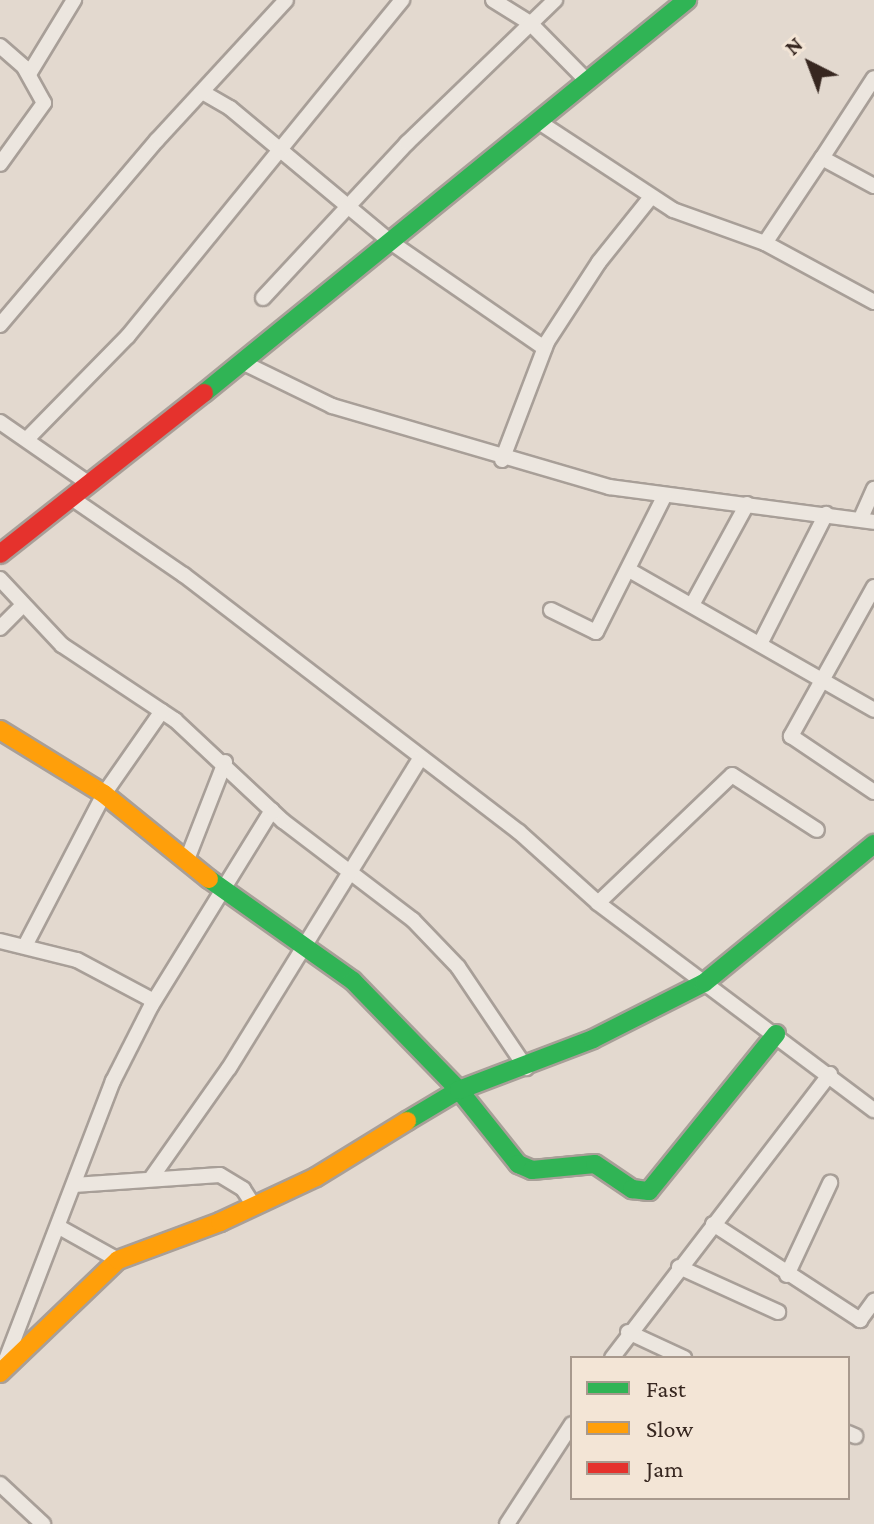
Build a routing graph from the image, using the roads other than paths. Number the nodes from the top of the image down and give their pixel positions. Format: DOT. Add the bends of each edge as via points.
graph roads {
  1 [pos="74,0"];
  2 [pos="402,0"];
  3 [pos="493,0"];
  4 [pos="555,0"];
  5 [pos="687,0"];
  6 [pos="279,2"];
  7 [pos="530,23"];
  8 [pos="0,46"];
  9 [pos="29,74"];
  10 [pos="874,78"];
  11 [pos="588,82"];
  12 [pos="204,93"];
  13 [pos="539,122"];
  14 [pos="280,148"];
  15 [pos="822,158"];
  16 [pos="0,164"];
  17 [pos="874,186"];
  18 [pos="651,197"];
  19 [pos="350,208"];
  20 [pos="392,243"];
  21 [pos="765,243"];
  22 [pos="263,298"];
  23 [pos="874,302"];
  24 [pos="0,325"];
  25 [pos="544,348"];
  26 [pos="244,363"];
  27 [pos="0,422"];
  28 [pos="28,438"];
  29 [pos="502,460"];
  30 [pos="88,483"];
  31 [pos="874,489"];
  32 [pos="665,495"];
  33 [pos="70,497"];
  34 [pos="747,504"];
  35 [pos="826,514"];
  36 [pos="867,520"];
  37 [pos="0,554"];
  38 [pos="629,570"];
  39 [pos="0,579"];
  40 [pos="874,587"];
  41 [pos="23,605"];
  42 [pos="692,605"];
  43 [pos="551,610"];
  44 [pos="0,628"];
  45 [pos="760,644"];
  46 [pos="825,681"];
  47 [pos="874,710"];
  48 [pos="162,711"];
  49 [pos="0,730"];
  50 [pos="420,759"];
  51 [pos="225,762"];
  52 [pos="874,792"];
  53 [pos="104,794"];
  54 [pos="272,810"];
  55 [pos="817,830"];
  56 [pos="874,844"];
  57 [pos="188,857"];
  58 [pos="352,874"];
  59 [pos="225,892"];
  60 [pos="598,903"];
  61 [pos="0,941"];
  62 [pos="26,944"];
  63 [pos="305,945"];
  64 [pos="704,983"];
  65 [pos="154,1001"];
  66 [pos="776,1034"];
  67 [pos="526,1068"];
  68 [pos="830,1074"];
  69 [pos="459,1090"];
  70 [pos="874,1110"];
  71 [pos="152,1177"];
  72 [pos="830,1183"];
  73 [pos="74,1185"];
  74 [pos="254,1206"];
  75 [pos="713,1224"];
  76 [pos="59,1227"];
  77 [pos="118,1260"];
  78 [pos="679,1267"];
  79 [pos="787,1275"];
  80 [pos="874,1301"];
  81 [pos="778,1312"];
  82 [pos="628,1332"];
  83 [pos="613,1356"];
  84 [pos="680,1356"];
  85 [pos="1,1372"];
  86 [pos="570,1427"];
  87 [pos="0,1484"];
  88 [pos="43,1524"];
  89 [pos="507,1524"];
  1 -- 9 [label="street"];
  2 -- 14 [label="street"];
  3 -- 7 [label="street"];
  4 -- 7 [label="street"];
  5 -- 11 [label="street"];
  6 -- 12 [label="street"];
  7 -- 11 [label="street"];
  7 -- 19 [label="street" via="407,143"];
  8 -- 9 [label="street"];
  9 -- 16 [label="street" via="44,103"];
  10 -- 15 [label="street"];
  11 -- 13 [label="street"];
  12 -- 14 [label="street"];
  12 -- 24 [label="street" via="157,140"];
  13 -- 18 [label="street"];
  13 -- 20 [label="street"];
  14 -- 19 [label="street"];
  14 -- 28 [label="street" via="128,336"];
  15 -- 17 [label="street"];
  15 -- 21 [label="street"];
  18 -- 21 [label="street"];
  18 -- 25 [label="street" via="599,262"];
  19 -- 20 [label="street"];
  19 -- 22 [label="street"];
  20 -- 25 [label="street"];
  20 -- 26 [label="street"];
  21 -- 23 [label="street"];
  25 -- 29 [label="street"];
  26 -- 29 [label="street" via="332,406"];
  26 -- 30 [label="street"];
  27 -- 28 [label="street"];
  28 -- 30 [label="street"];
  29 -- 32 [label="street"];
  30 -- 33 [label="street"];
  31 -- 36 [label="street"];
  32 -- 34 [label="street"];
  32 -- 38 [label="street"];
  33 -- 37 [label="street"];
  33 -- 50 [label="street" via="184,575"];
  34 -- 35 [label="street"];
  34 -- 42 [label="street"];
  35 -- 36 [label="street"];
  35 -- 45 [label="street"];
  38 -- 42 [label="street"];
  38 -- 43 [label="street" via="596,632"];
  39 -- 41 [label="street"];
  40 -- 46 [label="street"];
  41 -- 44 [label="street"];
  41 -- 48 [label="street" via="62,645"];
  42 -- 45 [label="street"];
  45 -- 46 [label="street"];
  46 -- 47 [label="street"];
  46 -- 52 [label="street" via="791,736"];
  48 -- 51 [label="street"];
  48 -- 53 [label="street"];
  49 -- 53 [label="street"];
  50 -- 58 [label="street"];
  50 -- 60 [label="street" via="519,832"];
  51 -- 54 [label="street"];
  51 -- 57 [label="street"];
  53 -- 57 [label="street"];
  53 -- 62 [label="street"];
  54 -- 58 [label="street"];
  54 -- 59 [label="street"];
  55 -- 60 [label="street" via="732,775"];
  56 -- 64 [label="street"];
  57 -- 59 [label="street"];
  58 -- 63 [label="street"];
  58 -- 67 [label="street" via="413,920 458,967"];
  59 -- 63 [label="street"];
  59 -- 65 [label="street"];
  60 -- 64 [label="street"];
  61 -- 62 [label="street"];
  62 -- 65 [label="street" via="77,960"];
  63 -- 69 [label="street" via="353,981"];
  63 -- 71 [label="street" via="229,1068"];
  64 -- 66 [label="street"];
  64 -- 67 [label="street"];
  65 -- 73 [label="street" via="113,1081"];
  66 -- 68 [label="street"];
  66 -- 69 [label="street" via="643,1194 595,1164 532,1170 518,1164"];
  67 -- 69 [label="street"];
  68 -- 70 [label="street"];
  68 -- 75 [label="street"];
  69 -- 74 [label="street" via="316,1177"];
  71 -- 73 [label="street"];
  71 -- 74 [label="street" via="220,1175 243,1189"];
  72 -- 79 [label="street"];
  73 -- 76 [label="street"];
  74 -- 77 [label="street"];
  75 -- 78 [label="street"];
  75 -- 79 [label="street"];
  76 -- 77 [label="street"];
  76 -- 85 [label="street"];
  77 -- 85 [label="street"];
  78 -- 81 [label="street"];
  78 -- 82 [label="street"];
  79 -- 80 [label="street" via="860,1320"];
  82 -- 83 [label="street"];
  82 -- 84 [label="street"];
  86 -- 89 [label="street"];
  87 -- 88 [label="street"];
}
